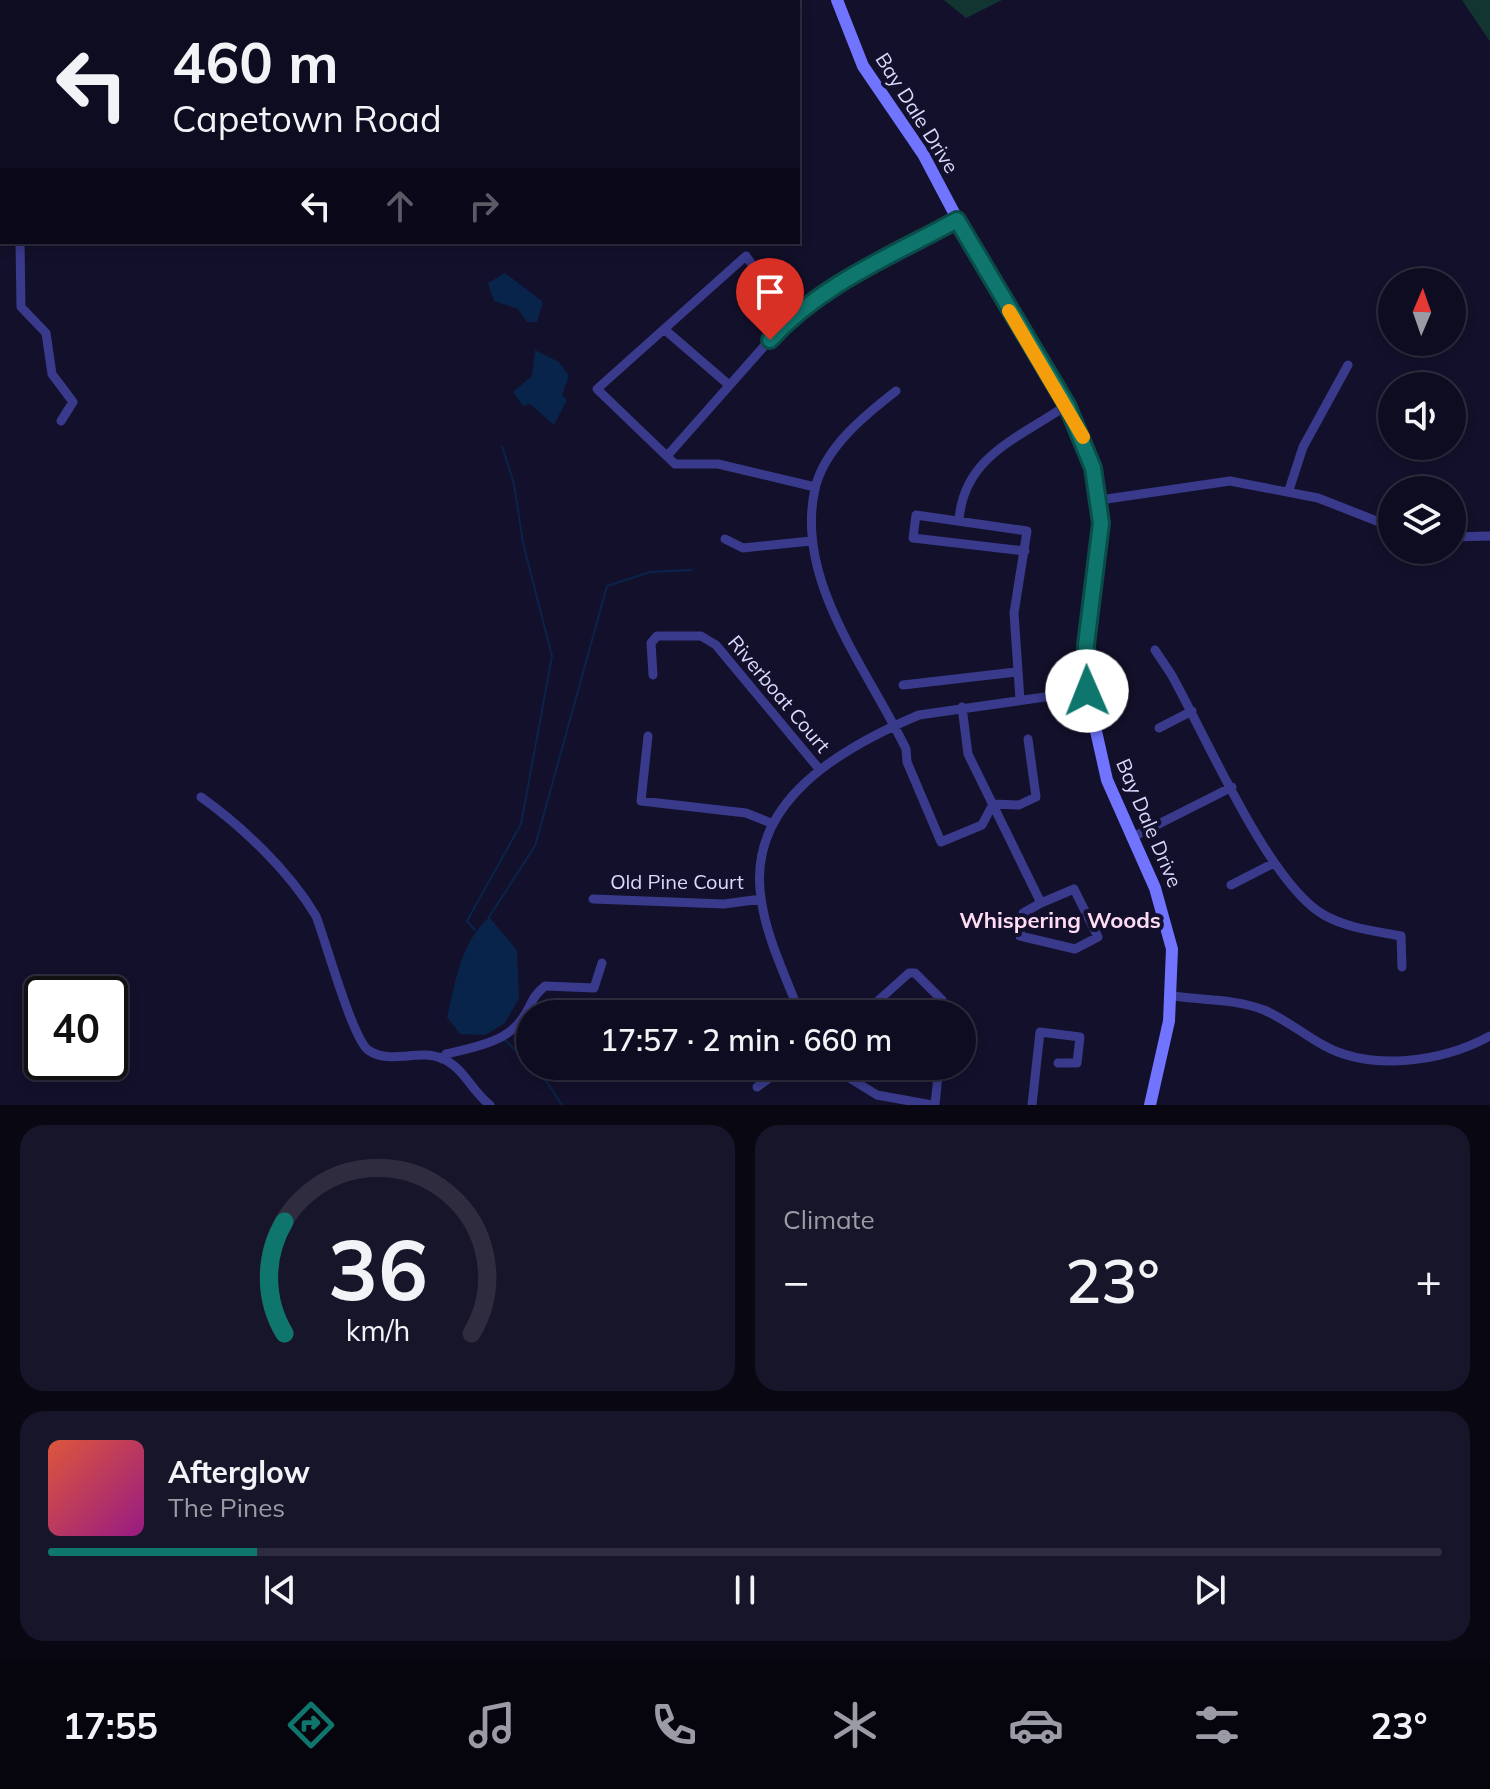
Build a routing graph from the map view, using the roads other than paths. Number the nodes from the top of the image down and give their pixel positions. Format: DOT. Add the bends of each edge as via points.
graph roads {
  1 [pos="837,0"];
  2 [pos="957,220"];
  3 [pos="20,244"];
  4 [pos="790,317"];
  5 [pos="664,329"];
  6 [pos="1348,365"];
  7 [pos="729,385"];
  8 [pos="896,391"];
  9 [pos="1067,405"];
  10 [pos="61,421"];
  11 [pos="667,456"];
  12 [pos="815,487"];
  13 [pos="1289,490"];
  14 [pos="1100,500"];
  15 [pos="959,520"];
  16 [pos="1378,522"];
  17 [pos="1490,536"];
  18 [pos="1466,537"];
  19 [pos="725,539"];
  20 [pos="811,541"];
  21 [pos="1025,551"];
  22 [pos="1155,650"];
  23 [pos="1016,672"];
  24 [pos="653,675"];
  25 [pos="903,685"];
  26 [pos="1087,691"];
  27 [pos="1020,700"];
  28 [pos="962,707"];
  29 [pos="1192,711"];
  30 [pos="895,725"];
  31 [pos="1159,728"];
  32 [pos="648,736"];
  33 [pos="1028,739"];
  34 [pos="820,770"];
  35 [pos="1232,787"];
  36 [pos="201,797"];
  37 [pos="993,804"];
  38 [pos="771,823"];
  39 [pos="1131,838"];
  40 [pos="1274,863"];
  41 [pos="1231,885"];
  42 [pos="593,899"];
  43 [pos="761,899"];
  44 [pos="1041,903"];
  45 [pos="602,963"];
  46 [pos="1402,967"];
  47 [pos="1172,996"];
  48 [pos="795,1000"];
  49 [pos="879,1000"];
  50 [pos="942,1000"];
  51 [pos="1490,1036"];
  52 [pos="442,1059"];
  53 [pos="1058,1063"];
  54 [pos="767,1080"];
  55 [pos="849,1080"];
  56 [pos="937,1080"];
  57 [pos="757,1087"];
  58 [pos="876,1100"];
  59 [pos="490,1105"];
  60 [pos="934,1105"];
  61 [pos="1032,1105"];
  62 [pos="1150,1105"];
  1 -- 2 [label="street, Bay Dale Drive" via="863,66 923,154"];
  2 -- 4 [label="street" via="831,287"];
  2 -- 9 [label="street, Bay Dale Drive"];
  3 -- 10 [label="street" via="21,307 46,333 52,374 73,402"];
  4 -- 5 [label="street" via="746,256"];
  4 -- 7 [label="street"];
  5 -- 7 [label="street"];
  5 -- 11 [label="street" via="597,389"];
  6 -- 13 [label="street" via="1303,447"];
  7 -- 11 [label="street"];
  8 -- 12 [label="street" via="862,419 830,457"];
  9 -- 14 [label="street, Bay Dale Drive" via="1087,446"];
  9 -- 15 [label="street" via="971,475 961,496"];
  11 -- 12 [label="street" via="675,464 718,464"];
  12 -- 20 [label="street"];
  13 -- 14 [label="street" via="1230,481"];
  13 -- 16 [label="street"];
  14 -- 26 [label="street, Bay Dale Drive" via="1100,542 1086,645"];
  15 -- 21 [label="street" via="1027,531"];
  15 -- 21 [label="street" via="916,515 913,538"];
  17 -- 18 [label="street"];
  19 -- 20 [label="street" via="743,548"];
  20 -- 30 [label="street" via="834,609"];
  21 -- 23 [label="street" via="1014,613"];
  22 -- 29 [label="street"];
  23 -- 25 [label="street"];
  23 -- 27 [label="street"];
  24 -- 34 [label="street, Riverboat Court" via="651,643 657,636 701,636 725,656"];
  26 -- 27 [label="street"];
  26 -- 39 [label="street, Bay Dale Drive" via="1107,780"];
  27 -- 28 [label="street"];
  28 -- 30 [label="street"];
  28 -- 37 [label="street" via="968,754"];
  29 -- 31 [label="street"];
  29 -- 35 [label="street"];
  30 -- 34 [label="street"];
  30 -- 37 [label="street" via="941,842 982,825"];
  32 -- 38 [label="street" via="641,801 746,813"];
  33 -- 37 [label="street" via="1036,797 1019,805"];
  34 -- 38 [label="street" via="794,791"];
  35 -- 39 [label="street"];
  35 -- 40 [label="street"];
  36 -- 52 [label="street" via="278,867 308,903 355,1030 367,1049 383,1057"];
  37 -- 44 [label="street"];
  38 -- 43 [label="street" via="762,858"];
  39 -- 47 [label="street, Bay Dale Drive" via="1166,917"];
  40 -- 41 [label="street"];
  40 -- 46 [label="street" via="1323,915 1401,936"];
  42 -- 43 [label="street, Old Pine Court" via="724,904"];
  43 -- 48 [label="street"];
  44 -- 44 [label="street" via="1074,889 1098,937 1075,949 1020,936 1023,913"];
  45 -- 52 [label="street" via="594,988 545,986 531,998 523,1018 497,1039"];
  47 -- 51 [label="street" via="1258,1008 1323,1046 1365,1060 1430,1055"];
  47 -- 62 [label="street, Bay Dale Drive"];
  49 -- 50 [label="street" via="909,973"];
  52 -- 59 [label="street" via="455,1065"];
  53 -- 61 [label="street" via="1077,1063 1080,1037 1040,1032"];
  54 -- 57 [label="street"];
  55 -- 58 [label="street"];
  56 -- 60 [label="street"];
  58 -- 60 [label="street"];
}
